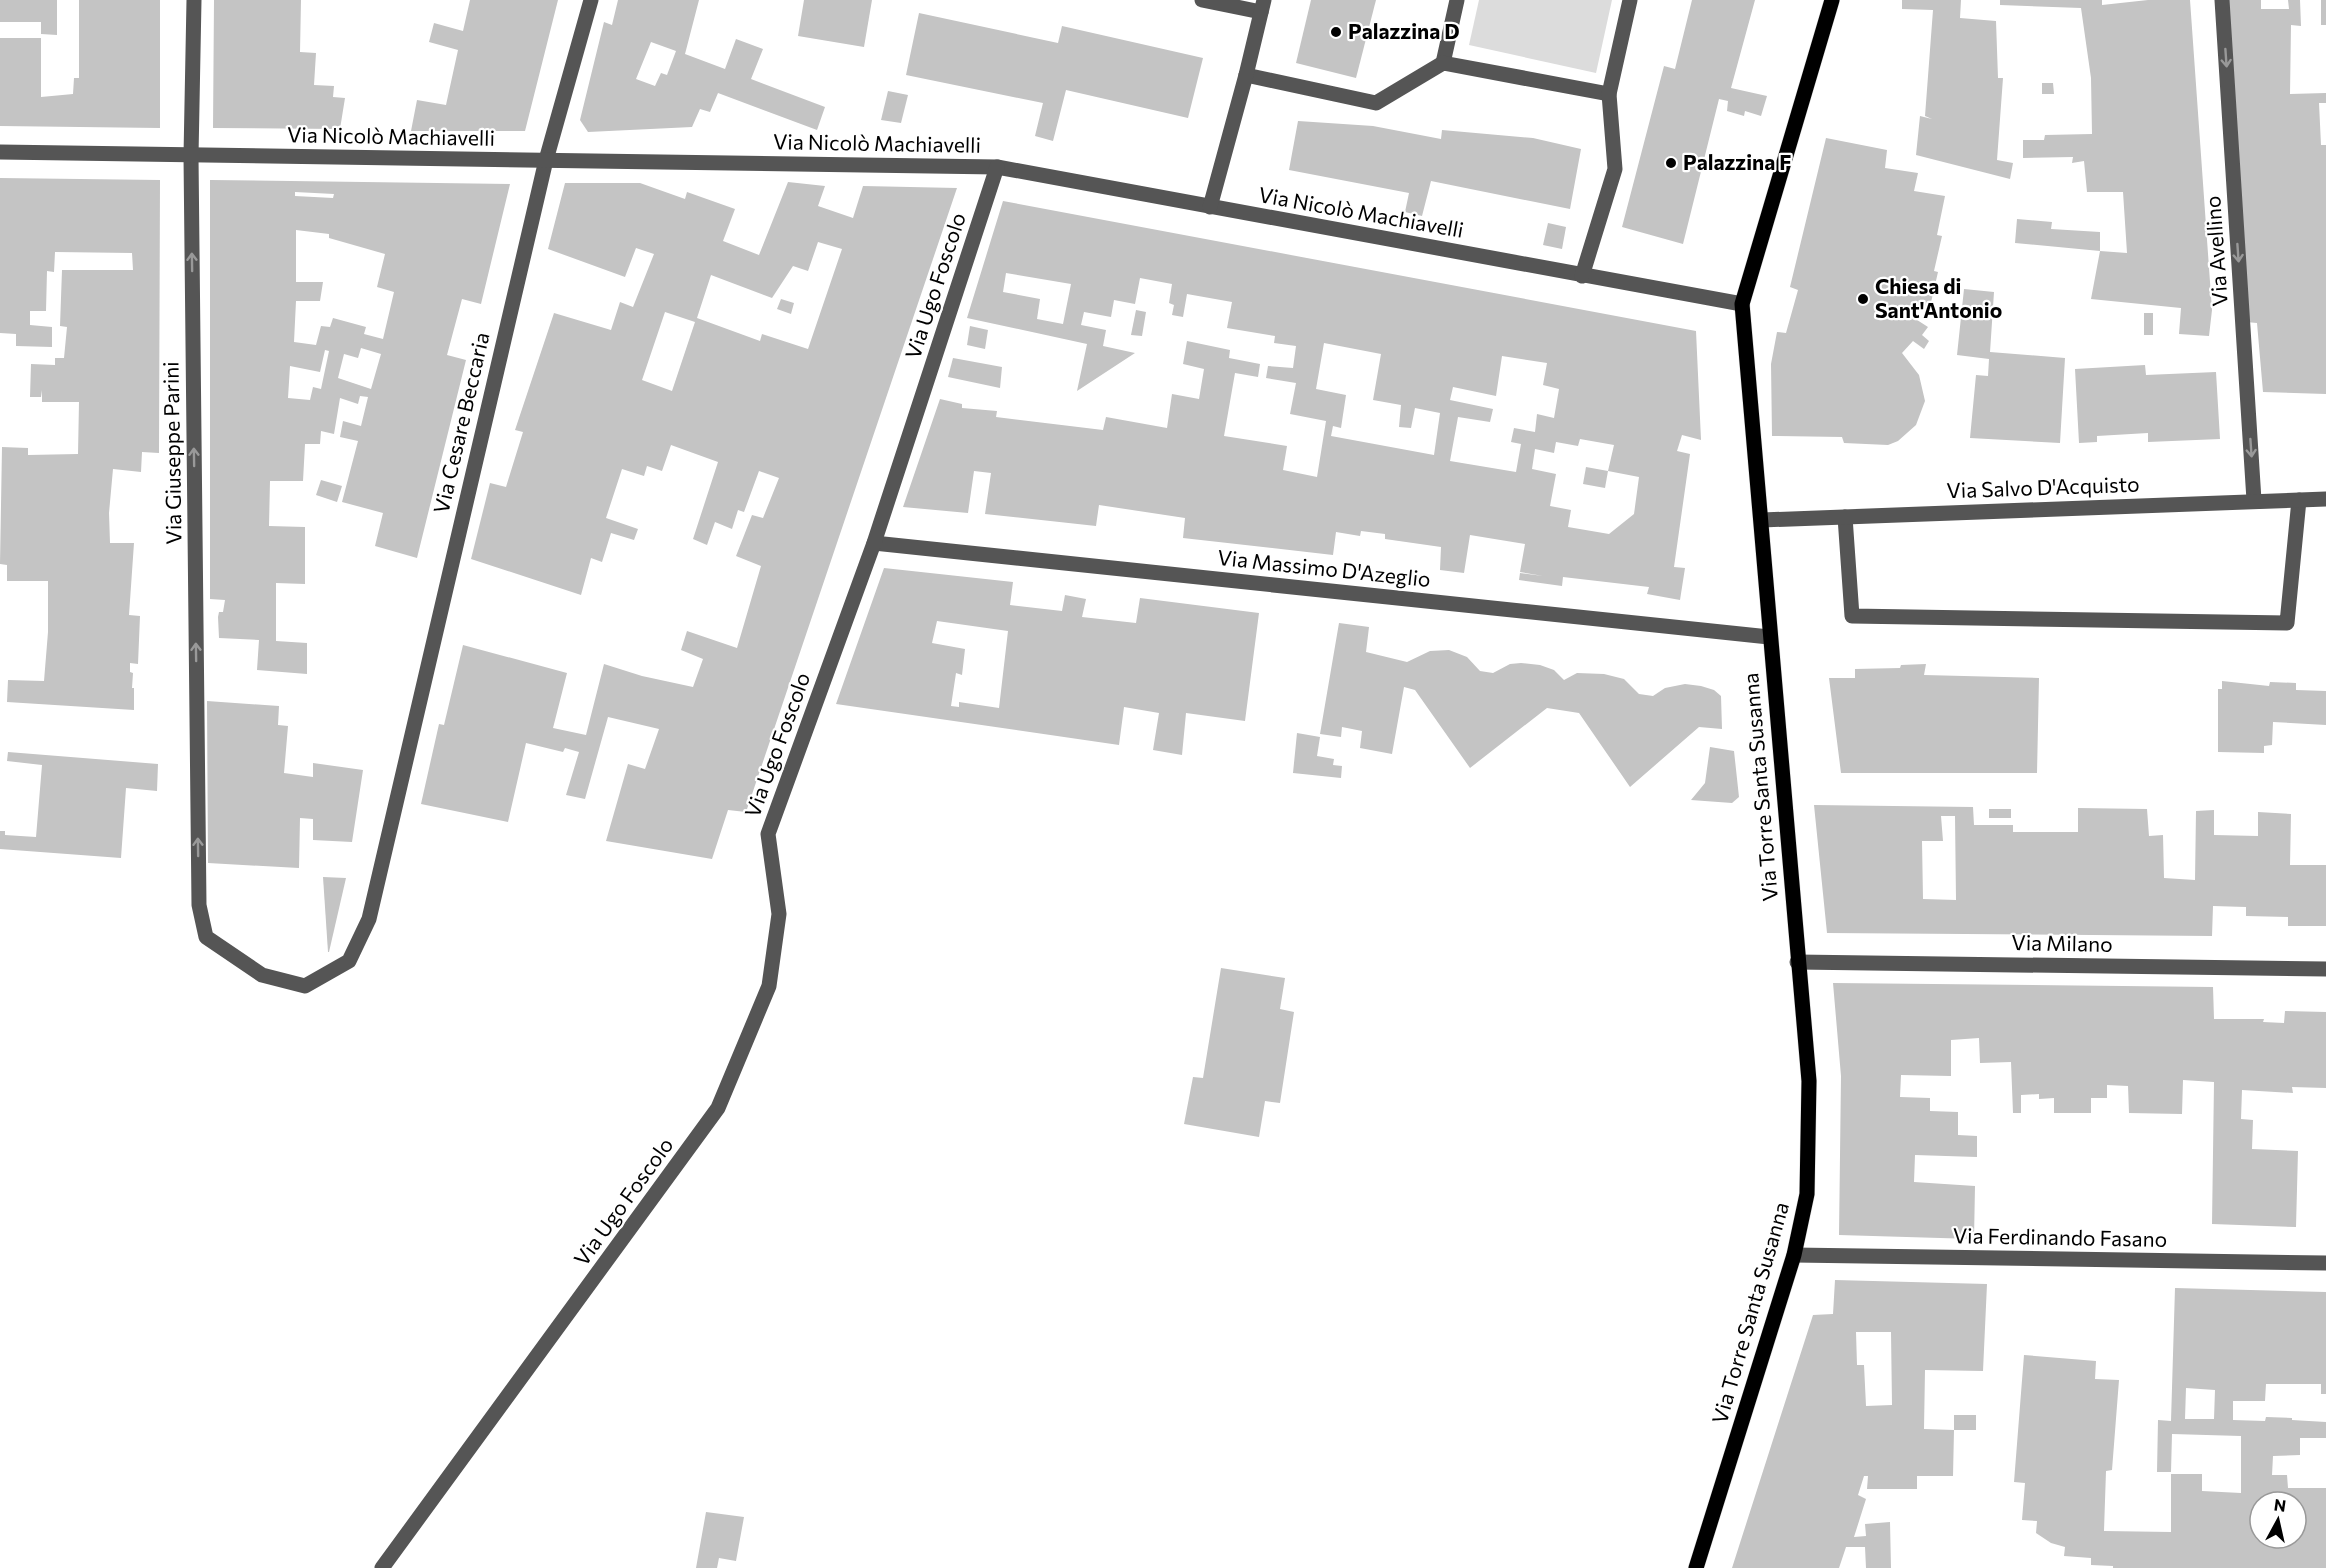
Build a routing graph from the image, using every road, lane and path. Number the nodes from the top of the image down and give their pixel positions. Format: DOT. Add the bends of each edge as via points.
graph roads {
  1 [pos="194,0"];
  2 [pos="591,0"];
  3 [pos="1202,0"];
  4 [pos="1457,0"];
  5 [pos="1630,0"];
  6 [pos="1832,0"];
  7 [pos="2223,0"];
  8 [pos="1262,6"];
  9 [pos="1443,63"];
  10 [pos="1246,75"];
  11 [pos="1609,94"];
  12 [pos="0,152"];
  13 [pos="191,156"];
  14 [pos="546,160"];
  15 [pos="997,167"];
  16 [pos="1210,207"];
  17 [pos="1582,276"];
  18 [pos="1742,304"];
  19 [pos="2326,499"];
  20 [pos="2254,500"];
  21 [pos="2299,500"];
  22 [pos="1845,517"];
  23 [pos="1762,520"];
  24 [pos="874,543"];
  25 [pos="1769,637"];
  26 [pos="381,856"];
  27 [pos="1797,962"];
  28 [pos="2326,969"];
  29 [pos="1794,1255"];
  30 [pos="2326,1263"];
  31 [pos="382,1568"];
  32 [pos="1696,1568"];
  1 -- 13 [label="street, Via Giuseppe Parini"];
  2 -- 14 [label="street, Via Cesare Beccaria"];
  3 -- 8 [label="street"];
  4 -- 9 [label="street"];
  5 -- 11 [label="street"];
  6 -- 18 [label="main road, Via Torre Santa Susanna"];
  7 -- 20 [label="street, Via Avellino, one-way"];
  8 -- 10 [label="street"];
  9 -- 10 [label="street" via="1376,103"];
  9 -- 11 [label="street"];
  10 -- 16 [label="street"];
  11 -- 17 [label="street" via="1615,169"];
  12 -- 13 [label="street, Via Nicolò Machiavelli"];
  13 -- 14 [label="street, Via Nicolò Machiavelli"];
  26 -- 13 [label="street, Via Giuseppe Parini, one-way" via="369,919 349,961 305,986 262,975 206,937 199,905"];
  14 -- 15 [label="street, Via Nicolò Machiavelli"];
  14 -- 26 [label="street, Via Cesare Beccaria"];
  15 -- 16 [label="street, Via Nicolò Machiavelli"];
  15 -- 24 [label="street, Via Ugo Foscolo"];
  16 -- 17 [label="street, Via Nicolò Machiavelli"];
  17 -- 18 [label="street, Via Nicolò Machiavelli"];
  18 -- 23 [label="main road, Via Torre Santa Susanna"];
  19 -- 21 [label="street, Via Salvo D'Acquisto"];
  20 -- 21 [label="street, Via Salvo D'Acquisto"];
  20 -- 22 [label="street, Via Salvo D'Acquisto"];
  21 -- 22 [label="street" via="2287,623 1852,616"];
  22 -- 23 [label="street, Via Salvo D'Acquisto"];
  23 -- 25 [label="main road, Via Torre Santa Susanna"];
  24 -- 25 [label="street, Via Massimo D'Azeglio"];
  24 -- 31 [label="street, Via Ugo Foscolo" via="768,834 779,914 769,986 718,1108"];
  25 -- 27 [label="main road, Via Torre Santa Susanna"];
  27 -- 28 [label="street, Via Milano"];
  27 -- 29 [label="main road, Via Torre Santa Susanna" via="1809,1081 1807,1194"];
  29 -- 30 [label="street, Via Ferdinando Fasano"];
  29 -- 32 [label="main road, Via Torre Santa Susanna"];
}
